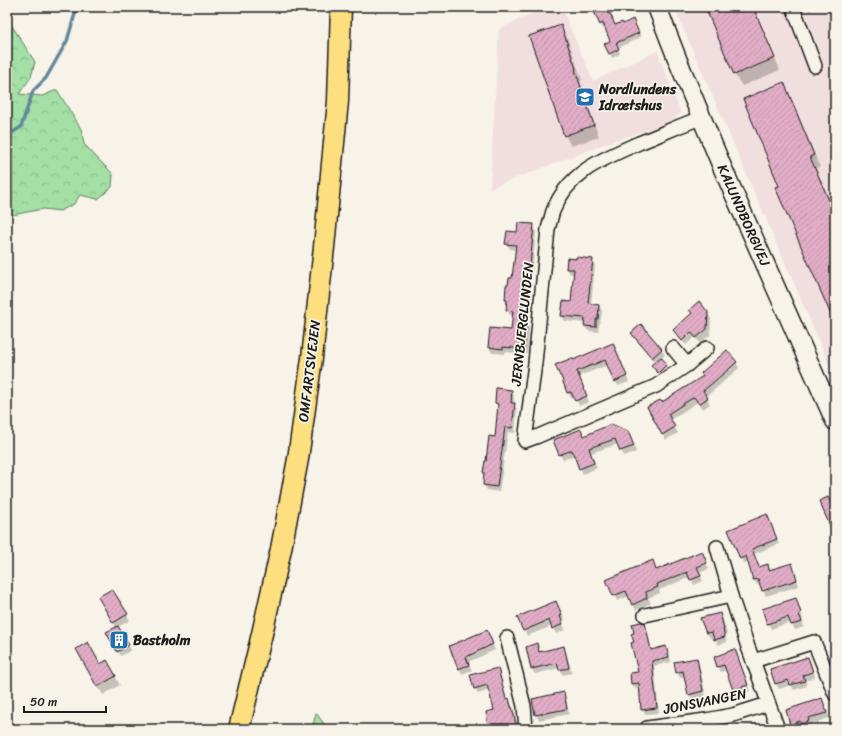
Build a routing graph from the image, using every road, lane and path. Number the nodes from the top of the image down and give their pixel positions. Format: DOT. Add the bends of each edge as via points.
graph roads {
  1 [pos="341,7"];
  2 [pos="657,7"];
  3 [pos="793,7"];
  4 [pos="815,66"];
  5 [pos="701,118"];
  6 [pos="673,348"];
  7 [pos="707,348"];
  8 [pos="687,364"];
  9 [pos="835,421"];
  10 [pos="717,547"];
  11 [pos="731,596"];
  12 [pos="645,615"];
  13 [pos="507,638"];
  14 [pos="753,660"];
  15 [pos="835,694"];
  16 [pos="768,704"];
  17 [pos="647,728"];
  18 [pos="239,729"];
  19 [pos="526,729"];
  20 [pos="778,729"];
  1 -- 18 [label="main road, OMFARTSVEJEN" via="338,101 312,358 298,459 281,549"];
  2 -- 5 [label="street, KALUNDBORGVEJ"];
  3 -- 4 [label="street"];
  5 -- 8 [label="street, JERNBJERGLUNDEN" via="606,158 584,171 562,194 553,211 548,229 525,441 656,386"];
  5 -- 9 [label="street, KALUNDBORGVEJ"];
  6 -- 8 [label="street"];
  7 -- 8 [label="street, JERNBJERGLUNDEN"];
  10 -- 11 [label="street, JONSVANGEN"];
  11 -- 12 [label="street"];
  11 -- 14 [label="street, JONSVANGEN"];
  13 -- 19 [label="street" via="524,706"];
  14 -- 15 [label="street" via="814,642"];
  14 -- 16 [label="street, JONSVANGEN"];
  16 -- 17 [label="street, JONSVANGEN" via="706,720"];
  16 -- 20 [label="street, JONSVANGEN"];
}
